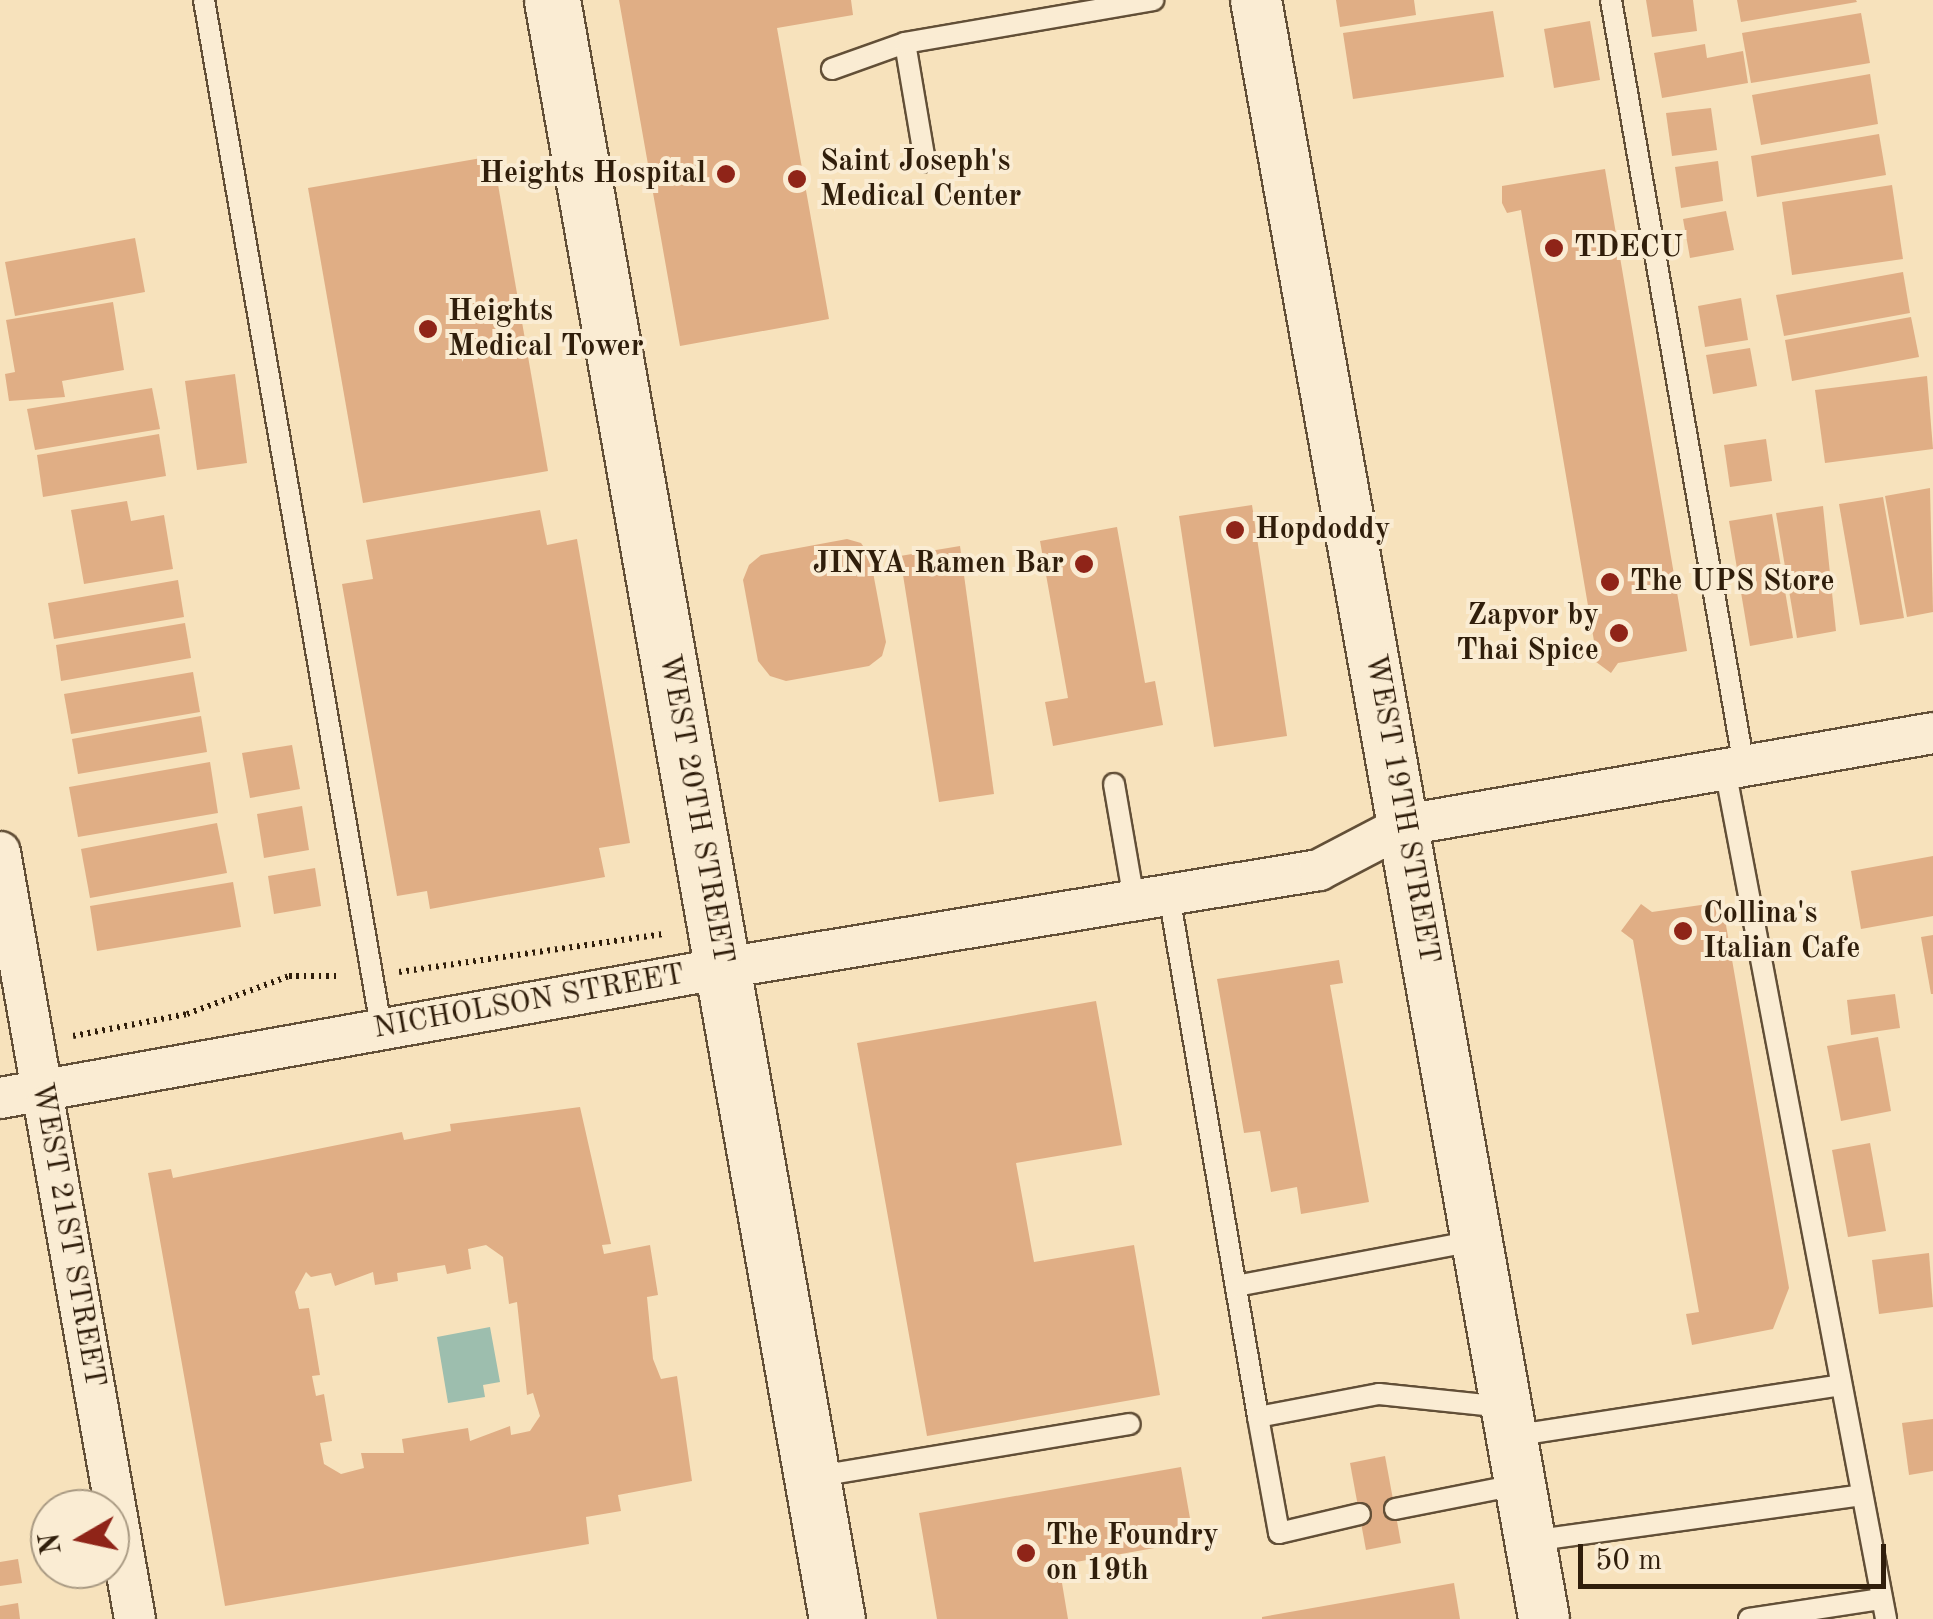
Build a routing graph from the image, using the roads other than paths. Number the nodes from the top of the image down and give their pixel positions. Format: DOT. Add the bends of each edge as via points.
graph roads {
  1 [pos="204,0"];
  2 [pos="552,0"];
  3 [pos="1153,0"];
  4 [pos="1256,0"];
  5 [pos="1611,0"];
  6 [pos="905,43"];
  7 [pos="832,69"];
  8 [pos="925,161"];
  9 [pos="1933,733"];
  10 [pos="1734,768"];
  11 [pos="1114,784"];
  12 [pos="1405,826"];
  13 [pos="0,852"];
  14 [pos="1152,897"];
  15 [pos="724,968"];
  16 [pos="381,1027"];
  17 [pos="42,1090"];
  18 [pos="0,1098"];
  19 [pos="1480,1240"];
  20 [pos="1236,1286"];
  21 [pos="1841,1385"];
  22 [pos="1258,1417"];
  23 [pos="1510,1422"];
  24 [pos="1130,1424"];
  25 [pos="813,1477"];
  26 [pos="1521,1484"];
  27 [pos="1862,1495"];
  28 [pos="1395,1509"];
  29 [pos="1360,1514"];
  30 [pos="1530,1541"];
  31 [pos="1884,1609"];
  32 [pos="135,1619"];
  33 [pos="837,1619"];
  34 [pos="1544,1619"];
  35 [pos="1749,1619"];
  1 -- 16 [label="lane"];
  2 -- 15 [label="main road, WEST 20TH STREET"];
  3 -- 6 [label="lane"];
  4 -- 12 [label="street, WEST 19TH STREET"];
  5 -- 10 [label="lane"];
  6 -- 7 [label="lane"];
  6 -- 8 [label="lane"];
  9 -- 10 [label="street, NICHOLSON STREET"];
  10 -- 12 [label="street, NICHOLSON STREET"];
  10 -- 21 [label="lane"];
  11 -- 14 [label="lane"];
  12 -- 14 [label="street, NICHOLSON STREET" via="1319,870"];
  12 -- 19 [label="street, WEST 19TH STREET"];
  13 -- 17 [label="street, WEST 21ST STREET"];
  14 -- 15 [label="street, NICHOLSON STREET"];
  14 -- 20 [label="lane"];
  15 -- 16 [label="street, NICHOLSON STREET"];
  15 -- 25 [label="main road, WEST 20TH STREET"];
  16 -- 17 [label="street, NICHOLSON STREET"];
  17 -- 18 [label="street, NICHOLSON STREET"];
  17 -- 32 [label="street, WEST 21ST STREET"];
  19 -- 20 [label="lane"];
  19 -- 23 [label="street, WEST 19TH STREET"];
  20 -- 22 [label="lane"];
  21 -- 23 [label="lane"];
  21 -- 27 [label="lane"];
  22 -- 23 [label="lane" via="1379,1394"];
  22 -- 29 [label="lane" via="1279,1534"];
  23 -- 26 [label="street, WEST 19TH STREET"];
  24 -- 25 [label="lane"];
  25 -- 33 [label="main road, WEST 20TH STREET"];
  26 -- 28 [label="lane"];
  26 -- 30 [label="street, WEST 19TH STREET"];
  27 -- 30 [label="lane"];
  27 -- 31 [label="lane"];
  30 -- 34 [label="street, WEST 19TH STREET"];
  31 -- 35 [label="lane"];
}
